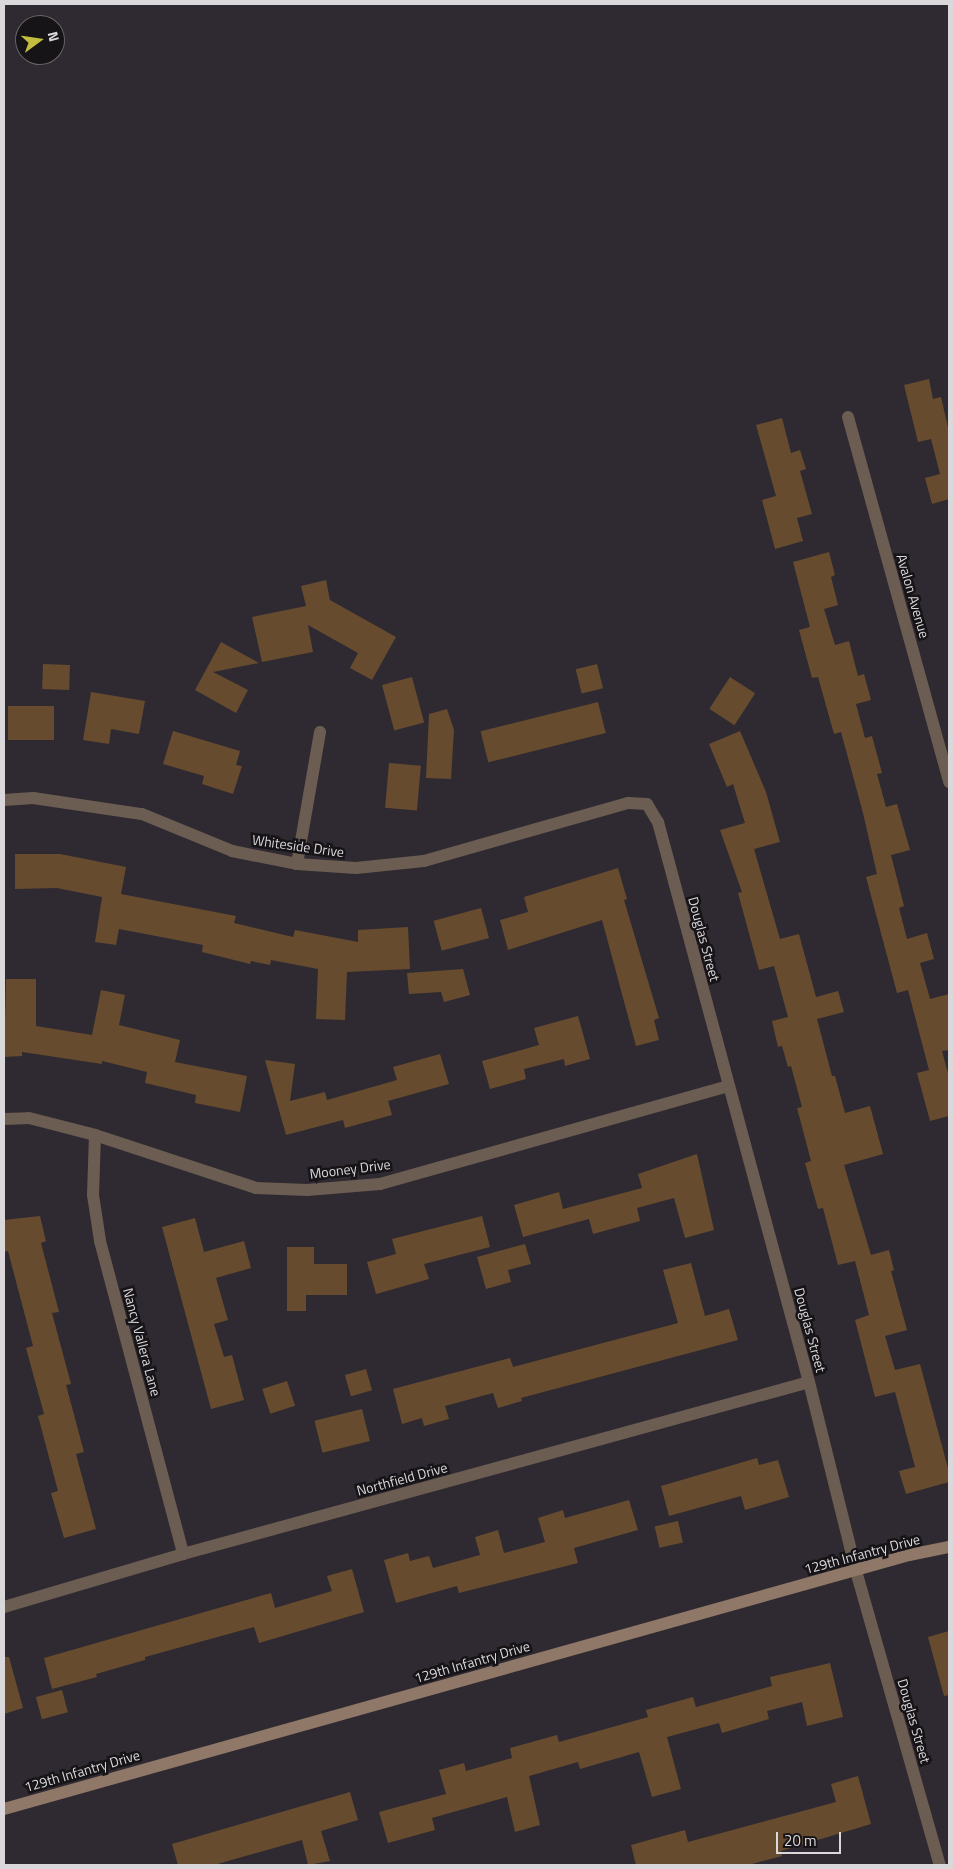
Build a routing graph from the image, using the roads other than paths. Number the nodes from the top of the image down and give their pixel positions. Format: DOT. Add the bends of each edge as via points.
graph roads {
  1 [pos="848,417"];
  2 [pos="320,732"];
  3 [pos="949,782"];
  4 [pos="4,800"];
  5 [pos="648,804"];
  6 [pos="298,864"];
  7 [pos="729,1086"];
  8 [pos="4,1119"];
  9 [pos="95,1135"];
  10 [pos="809,1382"];
  11 [pos="949,1547"];
  12 [pos="183,1554"];
  13 [pos="856,1571"];
  14 [pos="4,1607"];
  15 [pos="4,1809"];
  16 [pos="940,1865"];
  1 -- 3 [label="street, Avalon Avenue"];
  2 -- 6 [label="street"];
  4 -- 6 [label="street, Whiteside Drive" via="33,798 142,814 232,851"];
  5 -- 6 [label="street, Whiteside Drive" via="628,803 424,861 356,868"];
  5 -- 7 [label="street, Douglas Street" via="658,822"];
  7 -- 9 [label="street, Mooney Drive" via="380,1184 307,1190 256,1188"];
  7 -- 10 [label="street, Douglas Street"];
  8 -- 9 [label="street, Mooney Drive" via="29,1118"];
  9 -- 12 [label="street, Nancy Vallera Lane" via="94,1195 100,1241"];
  10 -- 12 [label="street, Northfield Drive"];
  10 -- 13 [label="street, Douglas Street"];
  11 -- 13 [label="street, 129th Infantry Drive"];
  12 -- 14 [label="street, Northfield Drive"];
  13 -- 15 [label="street, 129th Infantry Drive"];
  13 -- 16 [label="street, Douglas Street"];
}
